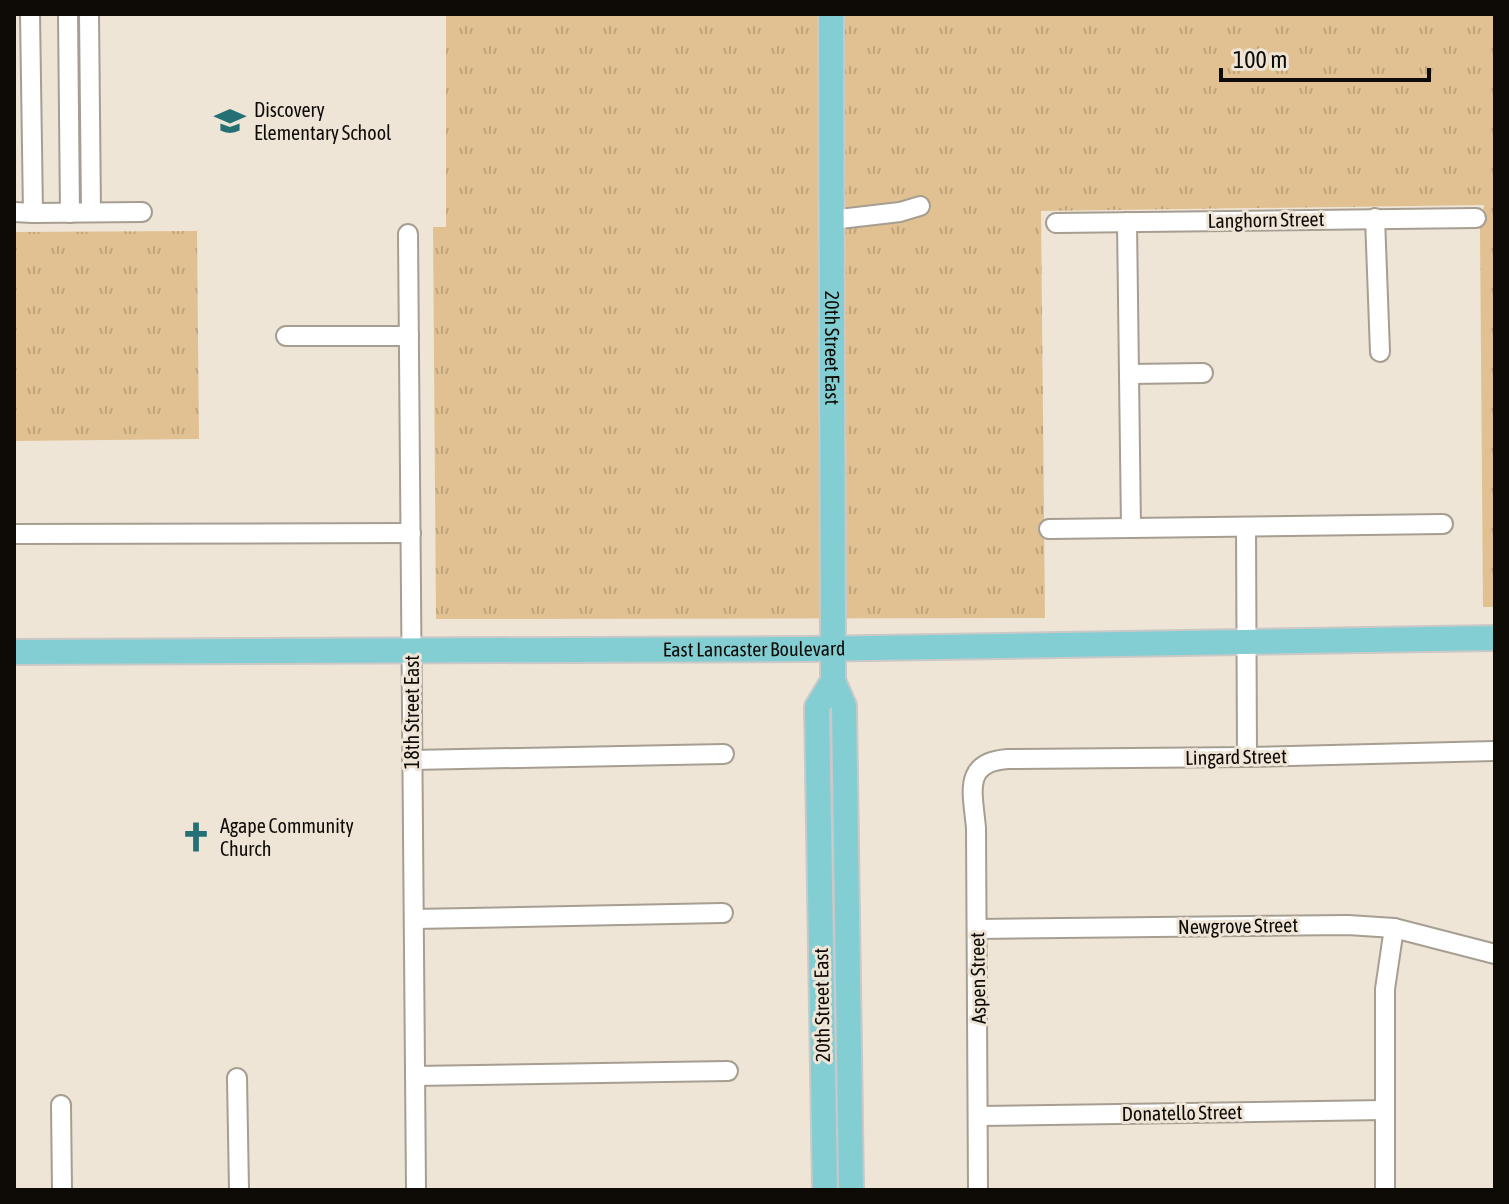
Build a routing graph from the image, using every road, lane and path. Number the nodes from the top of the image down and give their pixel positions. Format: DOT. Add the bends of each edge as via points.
graph roads {
  1 [pos="30,14"];
  2 [pos="68,14"];
  3 [pos="89,14"];
  4 [pos="831,14"];
  5 [pos="920,206"];
  6 [pos="24,212"];
  7 [pos="91,212"];
  8 [pos="142,212"];
  9 [pos="70,213"];
  10 [pos="1375,218"];
  11 [pos="1476,218"];
  12 [pos="831,220"];
  13 [pos="1127,222"];
  14 [pos="1056,223"];
  15 [pos="408,234"];
  16 [pos="286,336"];
  17 [pos="409,336"];
  18 [pos="1380,352"];
  19 [pos="1203,373"];
  20 [pos="1130,374"];
  21 [pos="1443,524"];
  22 [pos="1246,527"];
  23 [pos="1131,528"];
  24 [pos="1049,529"];
  25 [pos="411,533"];
  26 [pos="14,534"];
  27 [pos="1495,638"];
  28 [pos="1248,641"];
  29 [pos="411,649"];
  30 [pos="833,649"];
  31 [pos="14,652"];
  32 [pos="833,681"];
  33 [pos="1495,751"];
  34 [pos="724,754"];
  35 [pos="1247,757"];
  36 [pos="412,760"];
  37 [pos="979,768"];
  38 [pos="723,913"];
  39 [pos="414,919"];
  40 [pos="1394,928"];
  41 [pos="977,929"];
  42 [pos="1495,954"];
  43 [pos="728,1071"];
  44 [pos="415,1076"];
  45 [pos="237,1078"];
  46 [pos="61,1105"];
  47 [pos="1385,1110"];
  48 [pos="979,1116"];
  49 [pos="62,1190"];
  50 [pos="239,1190"];
  51 [pos="416,1190"];
  52 [pos="825,1190"];
  53 [pos="851,1190"];
  54 [pos="978,1190"];
  55 [pos="1385,1190"];
  1 -- 6 [label="street"];
  2 -- 9 [label="street"];
  3 -- 7 [label="street"];
  4 -- 12 [label="main road, 20th Street East"];
  5 -- 12 [label="street"];
  6 -- 9 [label="street"];
  7 -- 8 [label="street"];
  7 -- 9 [label="street"];
  10 -- 11 [label="street, Langhorn Street"];
  10 -- 13 [label="street, Langhorn Street"];
  10 -- 18 [label="street"];
  12 -- 30 [label="main road, 20th Street East"];
  13 -- 14 [label="street, Langhorn Street"];
  13 -- 20 [label="street"];
  15 -- 17 [label="street, 18th Street East"];
  16 -- 17 [label="street"];
  17 -- 25 [label="street, 18th Street East"];
  19 -- 20 [label="street"];
  20 -- 23 [label="street"];
  21 -- 22 [label="street"];
  22 -- 23 [label="street"];
  22 -- 28 [label="street"];
  23 -- 24 [label="street"];
  25 -- 26 [label="street"];
  25 -- 29 [label="street, 18th Street East"];
  27 -- 28 [label="main road, East Lancaster Boulevard"];
  28 -- 30 [label="main road, East Lancaster Boulevard"];
  28 -- 35 [label="street"];
  29 -- 30 [label="main road, East Lancaster Boulevard"];
  29 -- 31 [label="main road, East Lancaster Boulevard"];
  29 -- 36 [label="street, 18th Street East"];
  30 -- 32 [label="main road, 20th Street East"];
  32 -- 52 [label="main road, 20th Street East" via="817,707"];
  32 -- 53 [label="main road, 20th Street East" via="844,706"];
  33 -- 35 [label="street, Lingard Street"];
  34 -- 36 [label="street"];
  35 -- 37 [label="street, Lingard Street" via="1008,759 990,760"];
  36 -- 39 [label="street, 18th Street East"];
  37 -- 41 [label="street, Aspen Street" via="972,789"];
  38 -- 39 [label="street"];
  39 -- 44 [label="street, 18th Street East"];
  40 -- 41 [label="street, Newgrove Street"];
  40 -- 42 [label="street, Newgrove Street"];
  40 -- 47 [label="street" via="1385,989"];
  41 -- 48 [label="street, Aspen Street"];
  43 -- 44 [label="street"];
  44 -- 51 [label="street, 18th Street East"];
  45 -- 50 [label="street"];
  46 -- 49 [label="street"];
  47 -- 48 [label="street, Donatello Street"];
  47 -- 55 [label="street"];
  48 -- 54 [label="street, Aspen Street"];
}
